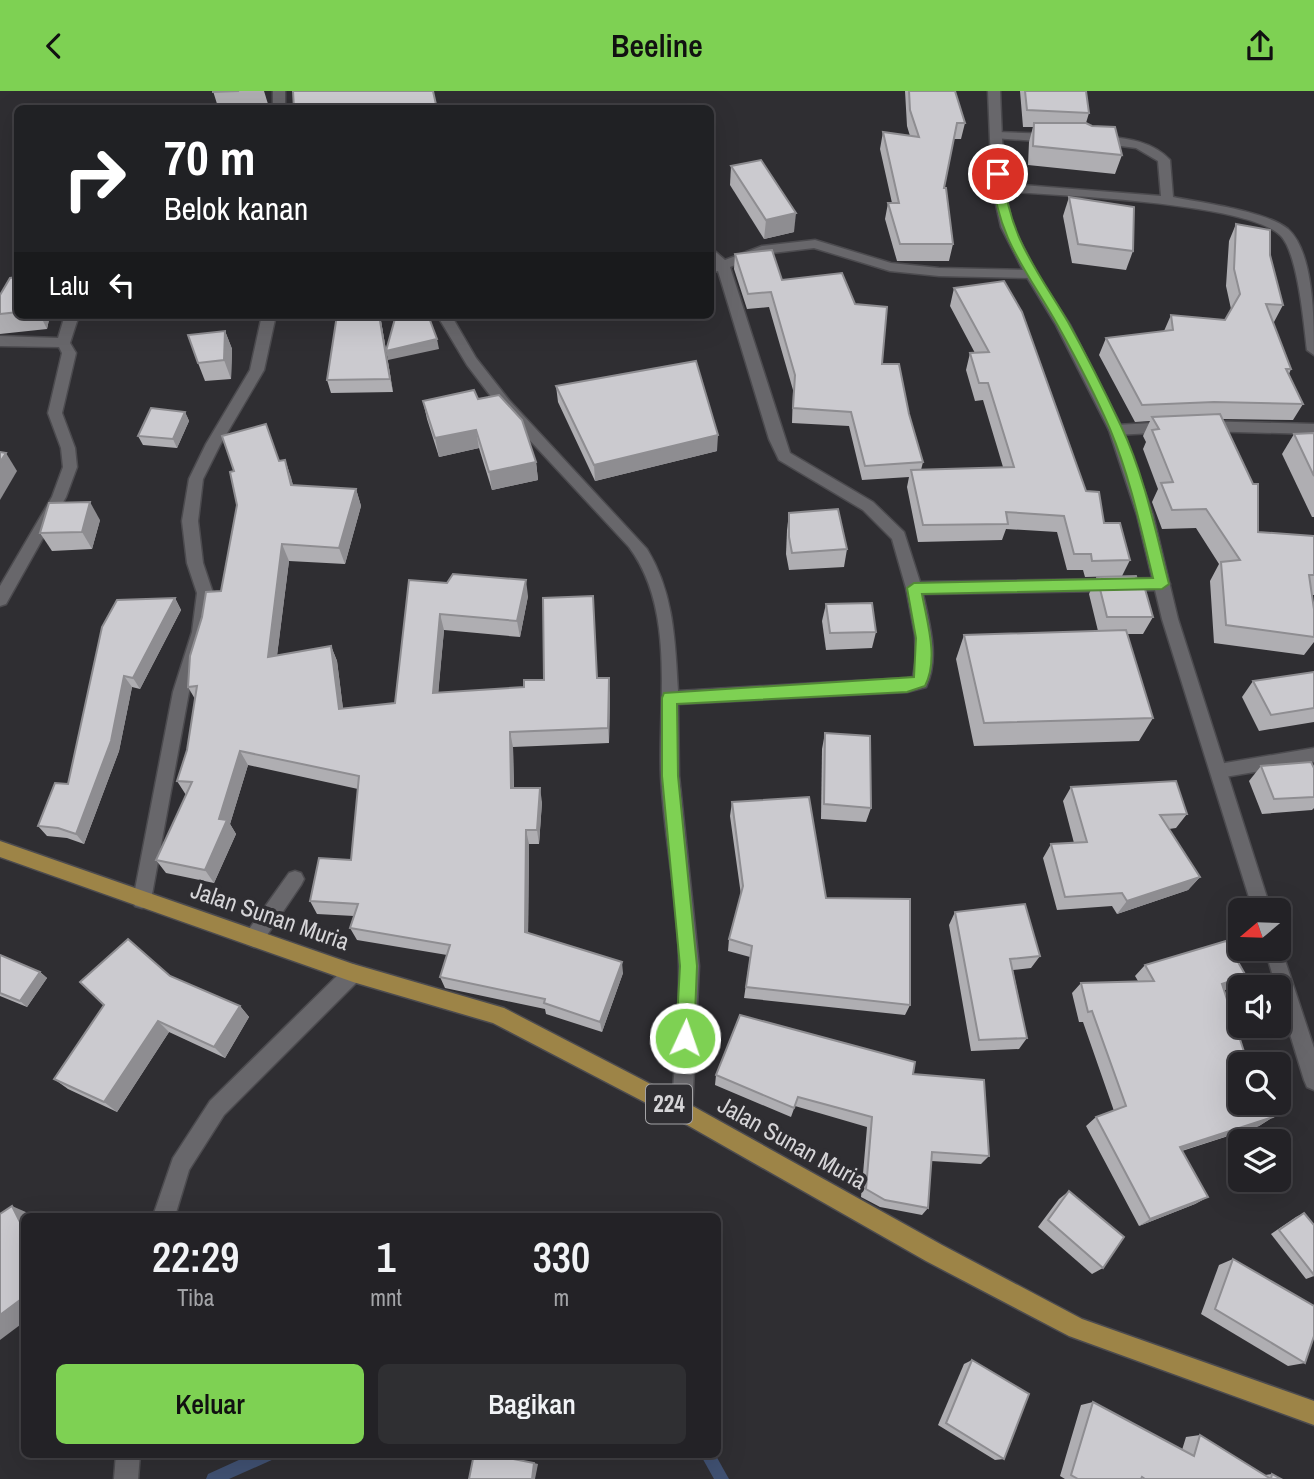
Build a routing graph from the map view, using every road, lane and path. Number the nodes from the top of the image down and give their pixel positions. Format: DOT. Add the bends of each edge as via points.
graph roads {
  1 [pos="994,91"];
  2 [pos="997,136"];
  3 [pos="1062,138"];
  4 [pos="1086,139"];
  5 [pos="998,187"];
  6 [pos="1167,200"];
  7 [pos="717,267"];
  8 [pos="1031,274"];
  9 [pos="71,319"];
  10 [pos="268,319"];
  11 [pos="446,319"];
  12 [pos="0,341"];
  13 [pos="63,343"];
  14 [pos="1314,350"];
  15 [pos="1314,429"];
  16 [pos="1116,430"];
  17 [pos="1162,584"];
  18 [pos="914,588"];
  19 [pos="0,600"];
  20 [pos="670,698"];
  21 [pos="1314,755"];
  22 [pos="1219,771"];
  23 [pos="0,849"];
  24 [pos="295,879"];
  25 [pos="1258,898"];
  26 [pos="142,900"];
  27 [pos="254,939"];
  28 [pos="1278,961"];
  29 [pos="353,973"];
  30 [pos="1314,1080"];
  31 [pos="682,1111"];
  32 [pos="165,1213"];
  33 [pos="1314,1413"];
  34 [pos="128,1458"];
  35 [pos="126,1479"];
  1 -- 2 [label="street"];
  2 -- 3 [label="street"];
  2 -- 5 [label="street"];
  4 -- 6 [label="street" via="1120,141 1157,152 1164,160"];
  5 -- 6 [label="street"];
  5 -- 8 [label="street" via="1007,227"];
  6 -- 14 [label="street" via="1265,222 1287,233 1299,263"];
  7 -- 8 [label="street" via="762,250 815,244 890,267"];
  7 -- 18 [label="street" via="784,456 859,499 899,536"];
  8 -- 16 [label="street" via="1063,325"];
  9 -- 13 [label="street"];
  10 -- 26 [label="street" via="257,370 196,479 190,521 195,563 205,593 200,632 181,692"];
  11 -- 20 [label="street" via="461,347 520,424 647,560 661,600"];
  12 -- 13 [label="street"];
  13 -- 19 [label="street" via="69,353 55,413 68,447 69,467 59,497"];
  15 -- 16 [label="street" via="1206,425"];
  16 -- 17 [label="street"];
  17 -- 18 [label="street"];
  17 -- 22 [label="street"];
  18 -- 20 [label="street" via="923,638 920,682"];
  20 -- 31 [label="street" via="670,776 689,966"];
  21 -- 22 [label="street"];
  22 -- 25 [label="street"];
  23 -- 26 [label="main road, Jalan Sunan Muria / 224"];
  24 -- 27 [label="street"];
  26 -- 27 [label="main road, Jalan Sunan Muria / 224"];
  27 -- 29 [label="main road, Jalan Sunan Muria / 224"];
  28 -- 30 [label="street"];
  29 -- 31 [label="main road, Jalan Sunan Muria / 224" via="497,1015"];
  29 -- 32 [label="street" via="217,1108 180,1165"];
  31 -- 33 [label="main road, Jalan Sunan Muria / 224" via="1077,1328"];
  34 -- 35 [label="street"];
}
